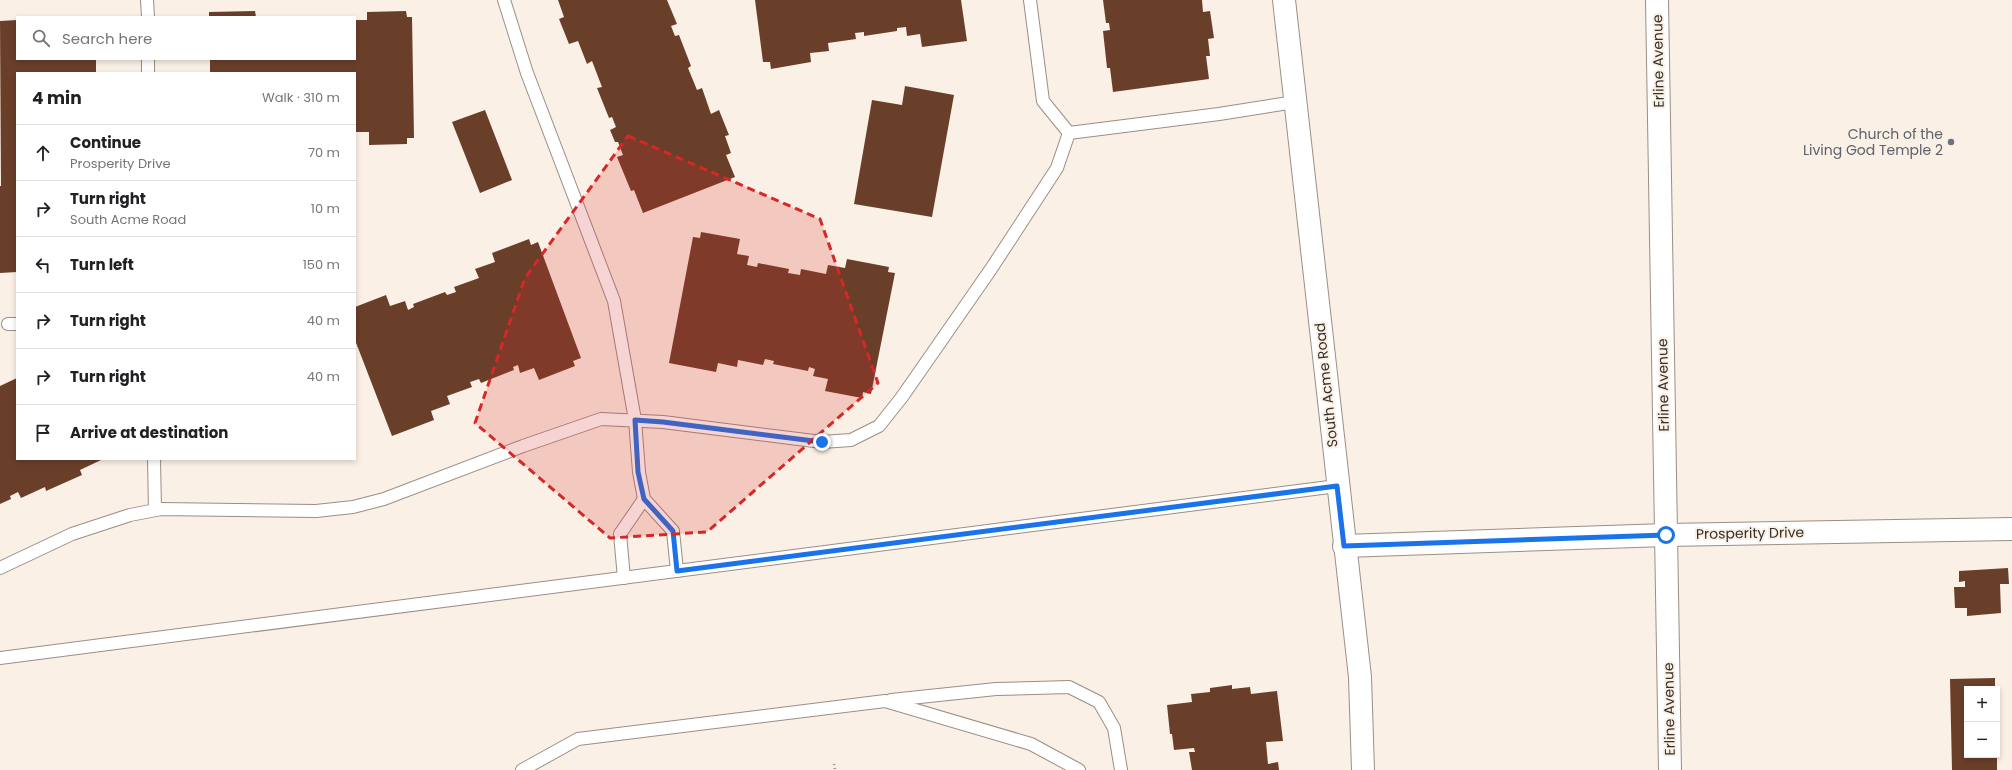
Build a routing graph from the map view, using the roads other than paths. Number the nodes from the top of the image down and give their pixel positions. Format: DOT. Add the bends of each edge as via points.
graph roads {
  1 [pos="147,0"];
  2 [pos="504,0"];
  3 [pos="1030,0"];
  4 [pos="1284,0"];
  5 [pos="1657,0"];
  6 [pos="148,16"];
  7 [pos="148,60"];
  8 [pos="148,72"];
  9 [pos="1295,102"];
  10 [pos="1069,133"];
  11 [pos="635,420"];
  12 [pos="154,460"];
  13 [pos="1337,486"];
  14 [pos="644,499"];
  15 [pos="155,510"];
  16 [pos="2012,529"];
  17 [pos="1666,535"];
  18 [pos="1344,546"];
  19 [pos="0,568"];
  20 [pos="677,571"];
  21 [pos="624,578"];
  22 [pos="0,658"];
  23 [pos="885,701"];
  24 [pos="522,770"];
  25 [pos="1078,770"];
  26 [pos="1121,770"];
  27 [pos="1363,770"];
  28 [pos="1670,770"];
  1 -- 6 [label="lane"];
  2 -- 11 [label="lane" via="527,74 614,301"];
  3 -- 10 [label="lane" via="1043,101"];
  4 -- 9 [label="street, South Acme Road"];
  5 -- 17 [label="street, Erline Avenue"];
  7 -- 8 [label="lane"];
  9 -- 10 [label="lane"];
  9 -- 13 [label="street, South Acme Road"];
  10 -- 11 [label="lane" via="1057,168 911,384 879,426 851,440 822,442"];
  11 -- 14 [label="lane" via="638,472"];
  11 -- 15 [label="lane" via="601,419 354,508 316,511"];
  12 -- 15 [label="lane"];
  13 -- 18 [label="street, South Acme Road"];
  13 -- 20 [label="lane"];
  14 -- 20 [label="lane" via="673,531"];
  14 -- 21 [label="lane" via="620,534"];
  15 -- 19 [label="lane" via="130,514 72,534"];
  16 -- 17 [label="street, Prosperity Drive"];
  17 -- 18 [label="street, Prosperity Drive"];
  17 -- 28 [label="street, Erline Avenue"];
  18 -- 27 [label="street, South Acme Road" via="1360,677"];
  20 -- 21 [label="lane"];
  21 -- 22 [label="lane"];
  23 -- 24 [label="lane" via="578,739"];
  23 -- 25 [label="lane" via="1032,744"];
  23 -- 26 [label="lane" via="996,689 1069,688 1100,702 1114,728"];
}
